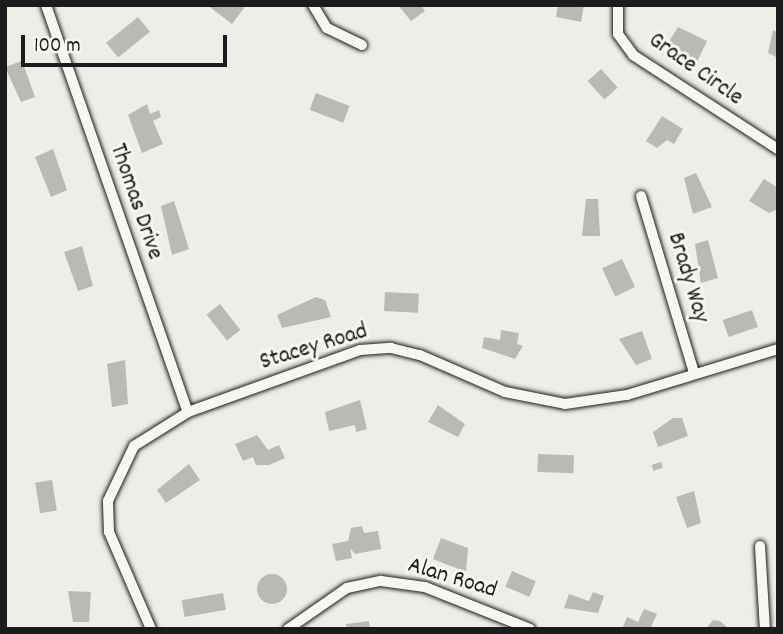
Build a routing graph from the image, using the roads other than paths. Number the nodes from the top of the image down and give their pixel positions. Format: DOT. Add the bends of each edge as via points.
graph roads {
  1 [pos="46,5"];
  2 [pos="313,5"];
  3 [pos="618,5"];
  4 [pos="362,45"];
  5 [pos="778,149"];
  6 [pos="641,196"];
  7 [pos="778,349"];
  8 [pos="694,373"];
  9 [pos="188,412"];
  10 [pos="760,545"];
  11 [pos="146,627"];
  12 [pos="289,629"];
  13 [pos="530,629"];
  14 [pos="765,629"];
  1 -- 9 [label="street, Thomas Drive"];
  2 -- 4 [label="street" via="327,28"];
  3 -- 5 [label="street, Grace Circle" via="618,34 633,55"];
  6 -- 8 [label="street, Brady Way"];
  7 -- 8 [label="street, Stacey Road"];
  8 -- 9 [label="street, Stacey Road" via="626,395 565,404 505,392 391,348 360,350"];
  9 -- 11 [label="street, Stacey Road" via="134,446 108,501 109,532"];
  10 -- 14 [label="street"];
  12 -- 13 [label="street, Alan Road" via="347,588 381,581 425,587"];
}
